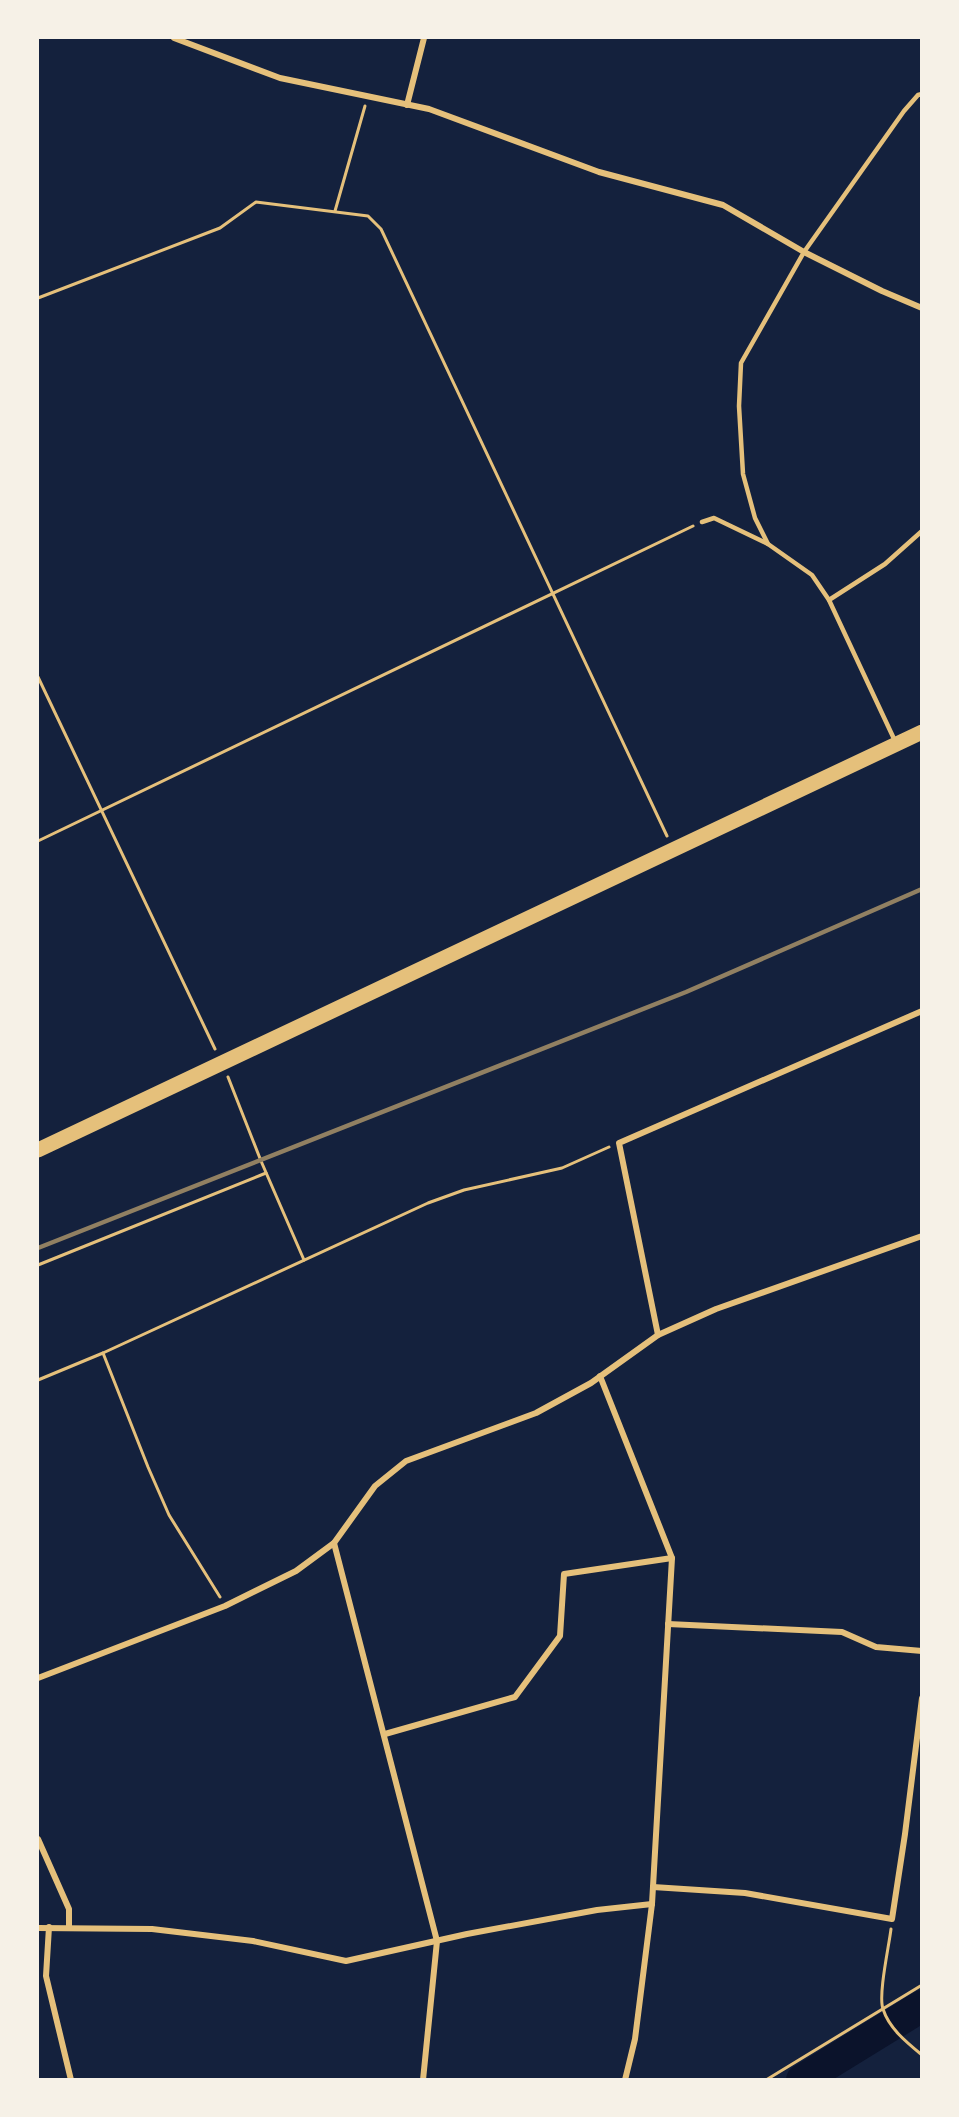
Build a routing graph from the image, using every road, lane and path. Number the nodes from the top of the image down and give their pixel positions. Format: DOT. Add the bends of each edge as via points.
graph roads {
  1 [pos="174,38"];
  2 [pos="424,38"];
  3 [pos="921,94"];
  4 [pos="368,97"];
  5 [pos="407,105"];
  6 [pos="335,211"];
  7 [pos="804,252"];
  8 [pos="38,298"];
  9 [pos="921,308"];
  10 [pos="702,522"];
  11 [pos="921,531"];
  12 [pos="768,544"];
  13 [pos="552,595"];
  14 [pos="829,600"];
  15 [pos="38,677"];
  16 [pos="921,732"];
  17 [pos="896,744"];
  18 [pos="101,811"];
  19 [pos="38,841"];
  20 [pos="674,849"];
  21 [pos="921,1011"];
  22 [pos="222,1062"];
  23 [pos="619,1143"];
  24 [pos="38,1150"];
  25 [pos="266,1173"];
  26 [pos="921,1236"];
  27 [pos="304,1260"];
  28 [pos="38,1265"];
  29 [pos="658,1335"];
  30 [pos="103,1353"];
  31 [pos="600,1376"];
  32 [pos="38,1380"];
  33 [pos="334,1543"];
  34 [pos="672,1558"];
  35 [pos="225,1606"];
  36 [pos="668,1624"];
  37 [pos="921,1651"];
  38 [pos="38,1678"];
  39 [pos="921,1698"];
  40 [pos="385,1734"];
  41 [pos="38,1839"];
  42 [pos="652,1887"];
  43 [pos="652,1904"];
  44 [pos="892,1919"];
  45 [pos="49,1927"];
  46 [pos="69,1927"];
  47 [pos="38,1928"];
  48 [pos="437,1941"];
  49 [pos="921,1985"];
  50 [pos="882,2008"];
  51 [pos="921,2055"];
  52 [pos="71,2079"];
  53 [pos="423,2079"];
  54 [pos="625,2079"];
  55 [pos="766,2079"];
  1 -- 4 [label="street" via="280,78"];
  2 -- 5 [label="street"];
  3 -- 7 [label="lane" via="904,111"];
  4 -- 5 [label="street"];
  4 -- 6 [label="path"];
  5 -- 7 [label="street" via="429,109 598,171 723,206"];
  6 -- 8 [label="path" via="256,202 220,228"];
  6 -- 13 [label="path" via="368,216 381,229"];
  7 -- 9 [label="street"];
  7 -- 12 [label="lane" via="741,363 743,474 755,518"];
  10 -- 12 [label="lane" via="714,518"];
  10 -- 13 [label="path"];
  11 -- 14 [label="lane" via="885,564"];
  12 -- 14 [label="lane" via="812,575"];
  13 -- 18 [label="path"];
  13 -- 20 [label="path"];
  14 -- 17 [label="lane"];
  15 -- 18 [label="path"];
  16 -- 17 [label="highway"];
  17 -- 20 [label="highway"];
  18 -- 19 [label="path"];
  18 -- 22 [label="path"];
  20 -- 22 [label="highway"];
  21 -- 23 [label="street"];
  22 -- 24 [label="highway"];
  22 -- 25 [label="path"];
  23 -- 27 [label="path" via="562,1168 428,1203"];
  23 -- 29 [label="street"];
  25 -- 27 [label="path"];
  25 -- 28 [label="path"];
  26 -- 29 [label="street" via="716,1309"];
  27 -- 30 [label="path"];
  29 -- 31 [label="street"];
  30 -- 32 [label="path"];
  30 -- 35 [label="path" via="170,1515"];
  31 -- 33 [label="street" via="536,1413 406,1461 375,1486"];
  31 -- 34 [label="street"];
  33 -- 35 [label="street" via="296,1571"];
  33 -- 40 [label="street"];
  34 -- 36 [label="street"];
  34 -- 40 [label="street" via="564,1574 560,1636 515,1697"];
  35 -- 38 [label="street"];
  36 -- 37 [label="street" via="842,1632 876,1647"];
  36 -- 42 [label="street"];
  39 -- 44 [label="street"];
  40 -- 48 [label="street"];
  41 -- 46 [label="street" via="69,1909"];
  42 -- 43 [label="street"];
  42 -- 44 [label="street" via="745,1893"];
  43 -- 48 [label="street" via="597,1910"];
  43 -- 54 [label="street" via="635,2039"];
  44 -- 50 [label="path"];
  45 -- 46 [label="street"];
  45 -- 47 [label="street"];
  45 -- 52 [label="street" via="46,1976"];
  46 -- 48 [label="street" via="174,1931 253,1941 345,1961"];
  48 -- 53 [label="street"];
  49 -- 50 [label="path"];
  50 -- 51 [label="path" via="900,2037"];
  50 -- 55 [label="path"];
}
